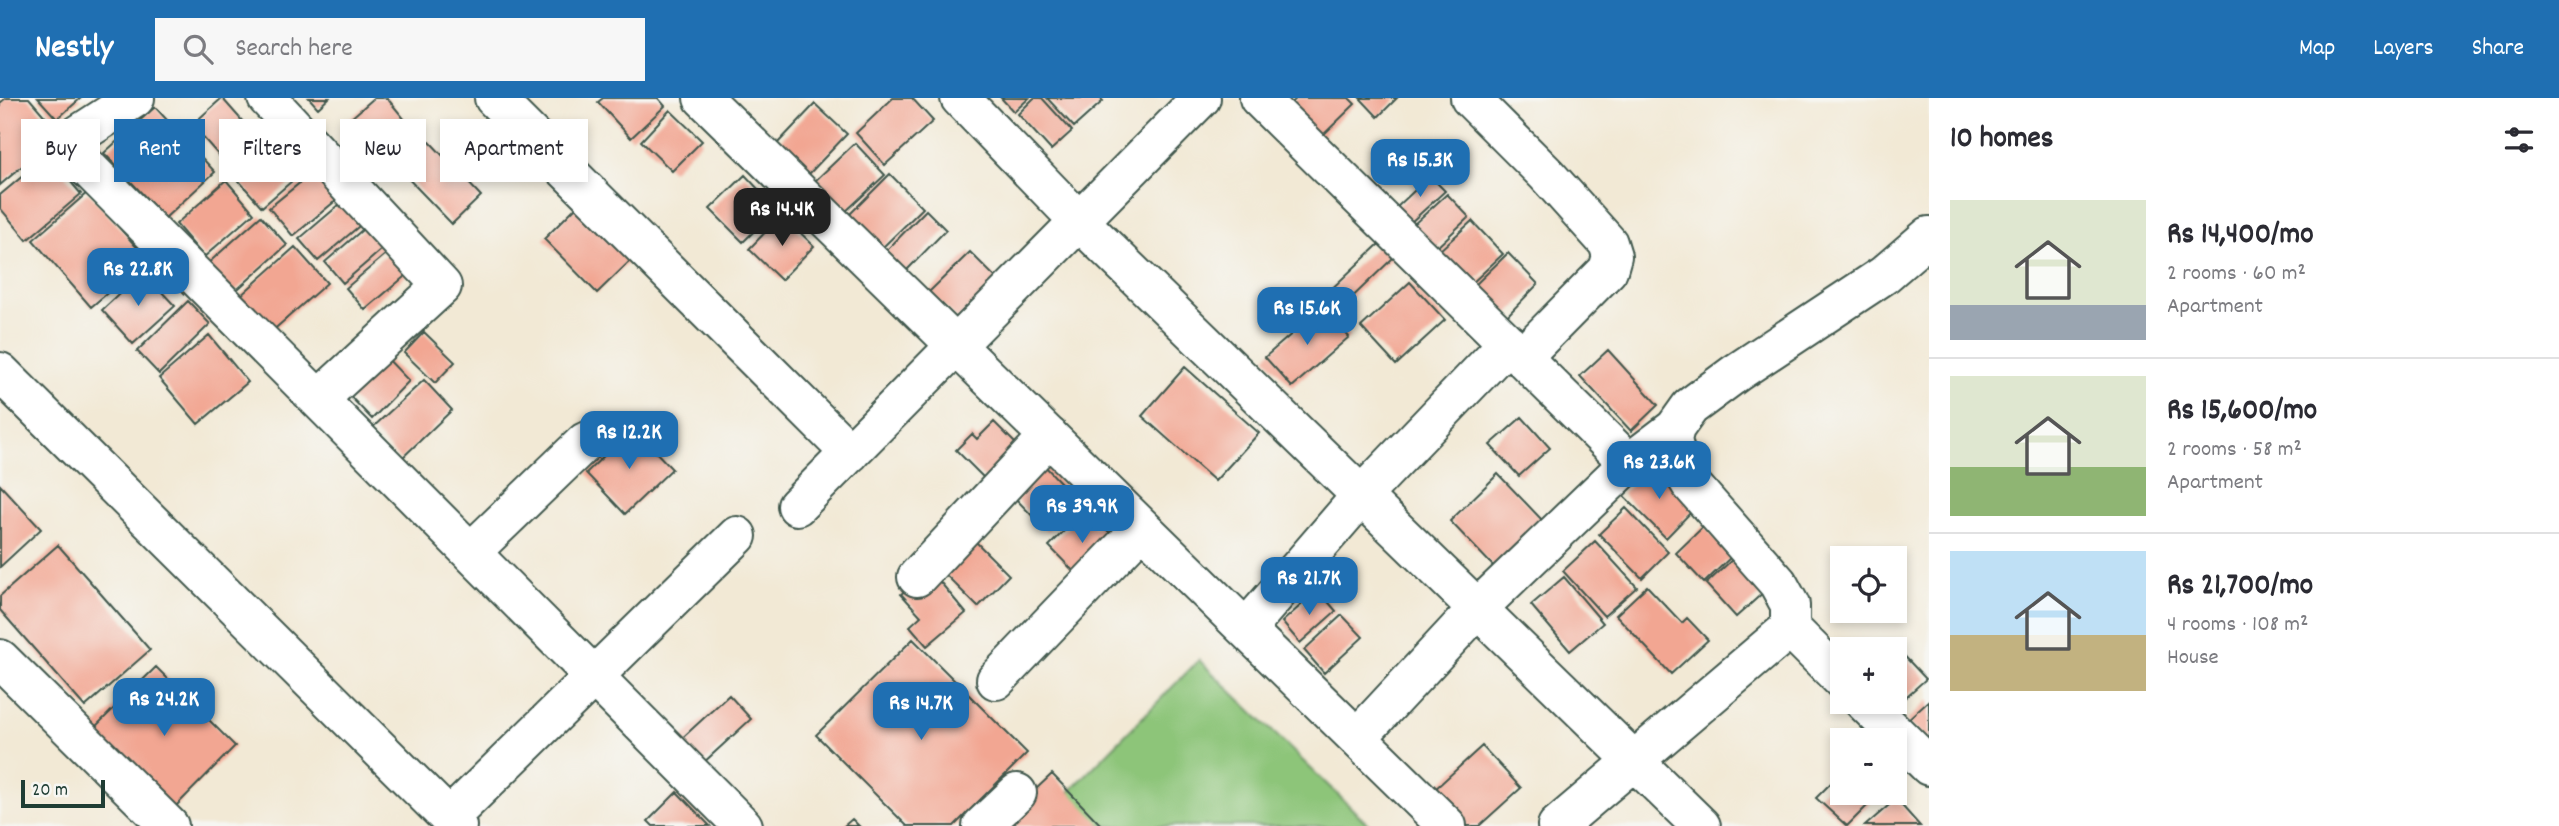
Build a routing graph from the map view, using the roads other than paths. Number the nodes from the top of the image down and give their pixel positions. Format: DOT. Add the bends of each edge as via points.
graph roads {
  1 [pos="135,98"];
  2 [pos="267,98"];
  3 [pos="494,98"];
  4 [pos="702,98"];
  5 [pos="960,98"];
  6 [pos="1201,98"];
  7 [pos="1259,98"];
  8 [pos="1470,98"];
  9 [pos="1079,221"];
  10 [pos="1929,236"];
  11 [pos="956,345"];
  12 [pos="1515,350"];
  13 [pos="0,372"];
  14 [pos="319,400"];
  15 [pos="1675,428"];
  16 [pos="1049,436"];
  17 [pos="585,442"];
  18 [pos="849,453"];
  19 [pos="1629,463"];
  20 [pos="1361,496"];
  21 [pos="797,506"];
  22 [pos="1142,528"];
  23 [pos="737,536"];
  24 [pos="471,552"];
  25 [pos="917,577"];
  26 [pos="1478,608"];
  27 [pos="1790,628"];
  28 [pos="1246,629"];
  29 [pos="0,659"];
  30 [pos="1830,668"];
  31 [pos="595,677"];
  32 [pos="996,680"];
  33 [pos="1876,714"];
  34 [pos="1357,738"];
  35 [pos="1634,760"];
  36 [pos="1929,766"];
  37 [pos="1017,793"];
  38 [pos="453,822"];
  39 [pos="158,823"];
  40 [pos="743,826"];
  41 [pos="982,826"];
  42 [pos="1447,826"];
  43 [pos="1557,826"];
  44 [pos="1701,826"];
  1 -- 14 [label="street" via="64,144"];
  2 -- 14 [label="street" via="442,286"];
  3 -- 18 [label="street"];
  4 -- 11 [label="street"];
  5 -- 9 [label="street"];
  6 -- 9 [label="street"];
  7 -- 12 [label="street"];
  8 -- 12 [label="street" via="1546,174 1608,243 1612,256 1608,270"];
  9 -- 11 [label="street"];
  9 -- 20 [label="street"];
  10 -- 15 [label="street" via="1884,275 1690,407"];
  11 -- 16 [label="street"];
  11 -- 18 [label="street"];
  12 -- 19 [label="street"];
  12 -- 20 [label="street"];
  13 -- 38 [label="street"];
  14 -- 24 [label="street"];
  15 -- 19 [label="street"];
  15 -- 27 [label="street" via="1672,440 1678,463 1690,483 1778,583 1790,605"];
  16 -- 22 [label="street"];
  16 -- 25 [label="street"];
  17 -- 24 [label="street"];
  18 -- 21 [label="street"];
  19 -- 26 [label="street"];
  20 -- 26 [label="street"];
  20 -- 28 [label="street"];
  22 -- 28 [label="street"];
  22 -- 32 [label="street"];
  23 -- 31 [label="street"];
  24 -- 31 [label="street"];
  26 -- 34 [label="street"];
  26 -- 35 [label="street"];
  27 -- 30 [label="street"];
  27 -- 35 [label="street"];
  28 -- 34 [label="street"];
  29 -- 39 [label="street"];
  31 -- 38 [label="street"];
  31 -- 40 [label="street"];
  33 -- 36 [label="street"];
  34 -- 42 [label="street"];
  35 -- 43 [label="street"];
  35 -- 44 [label="street"];
  37 -- 41 [label="street"];
}
